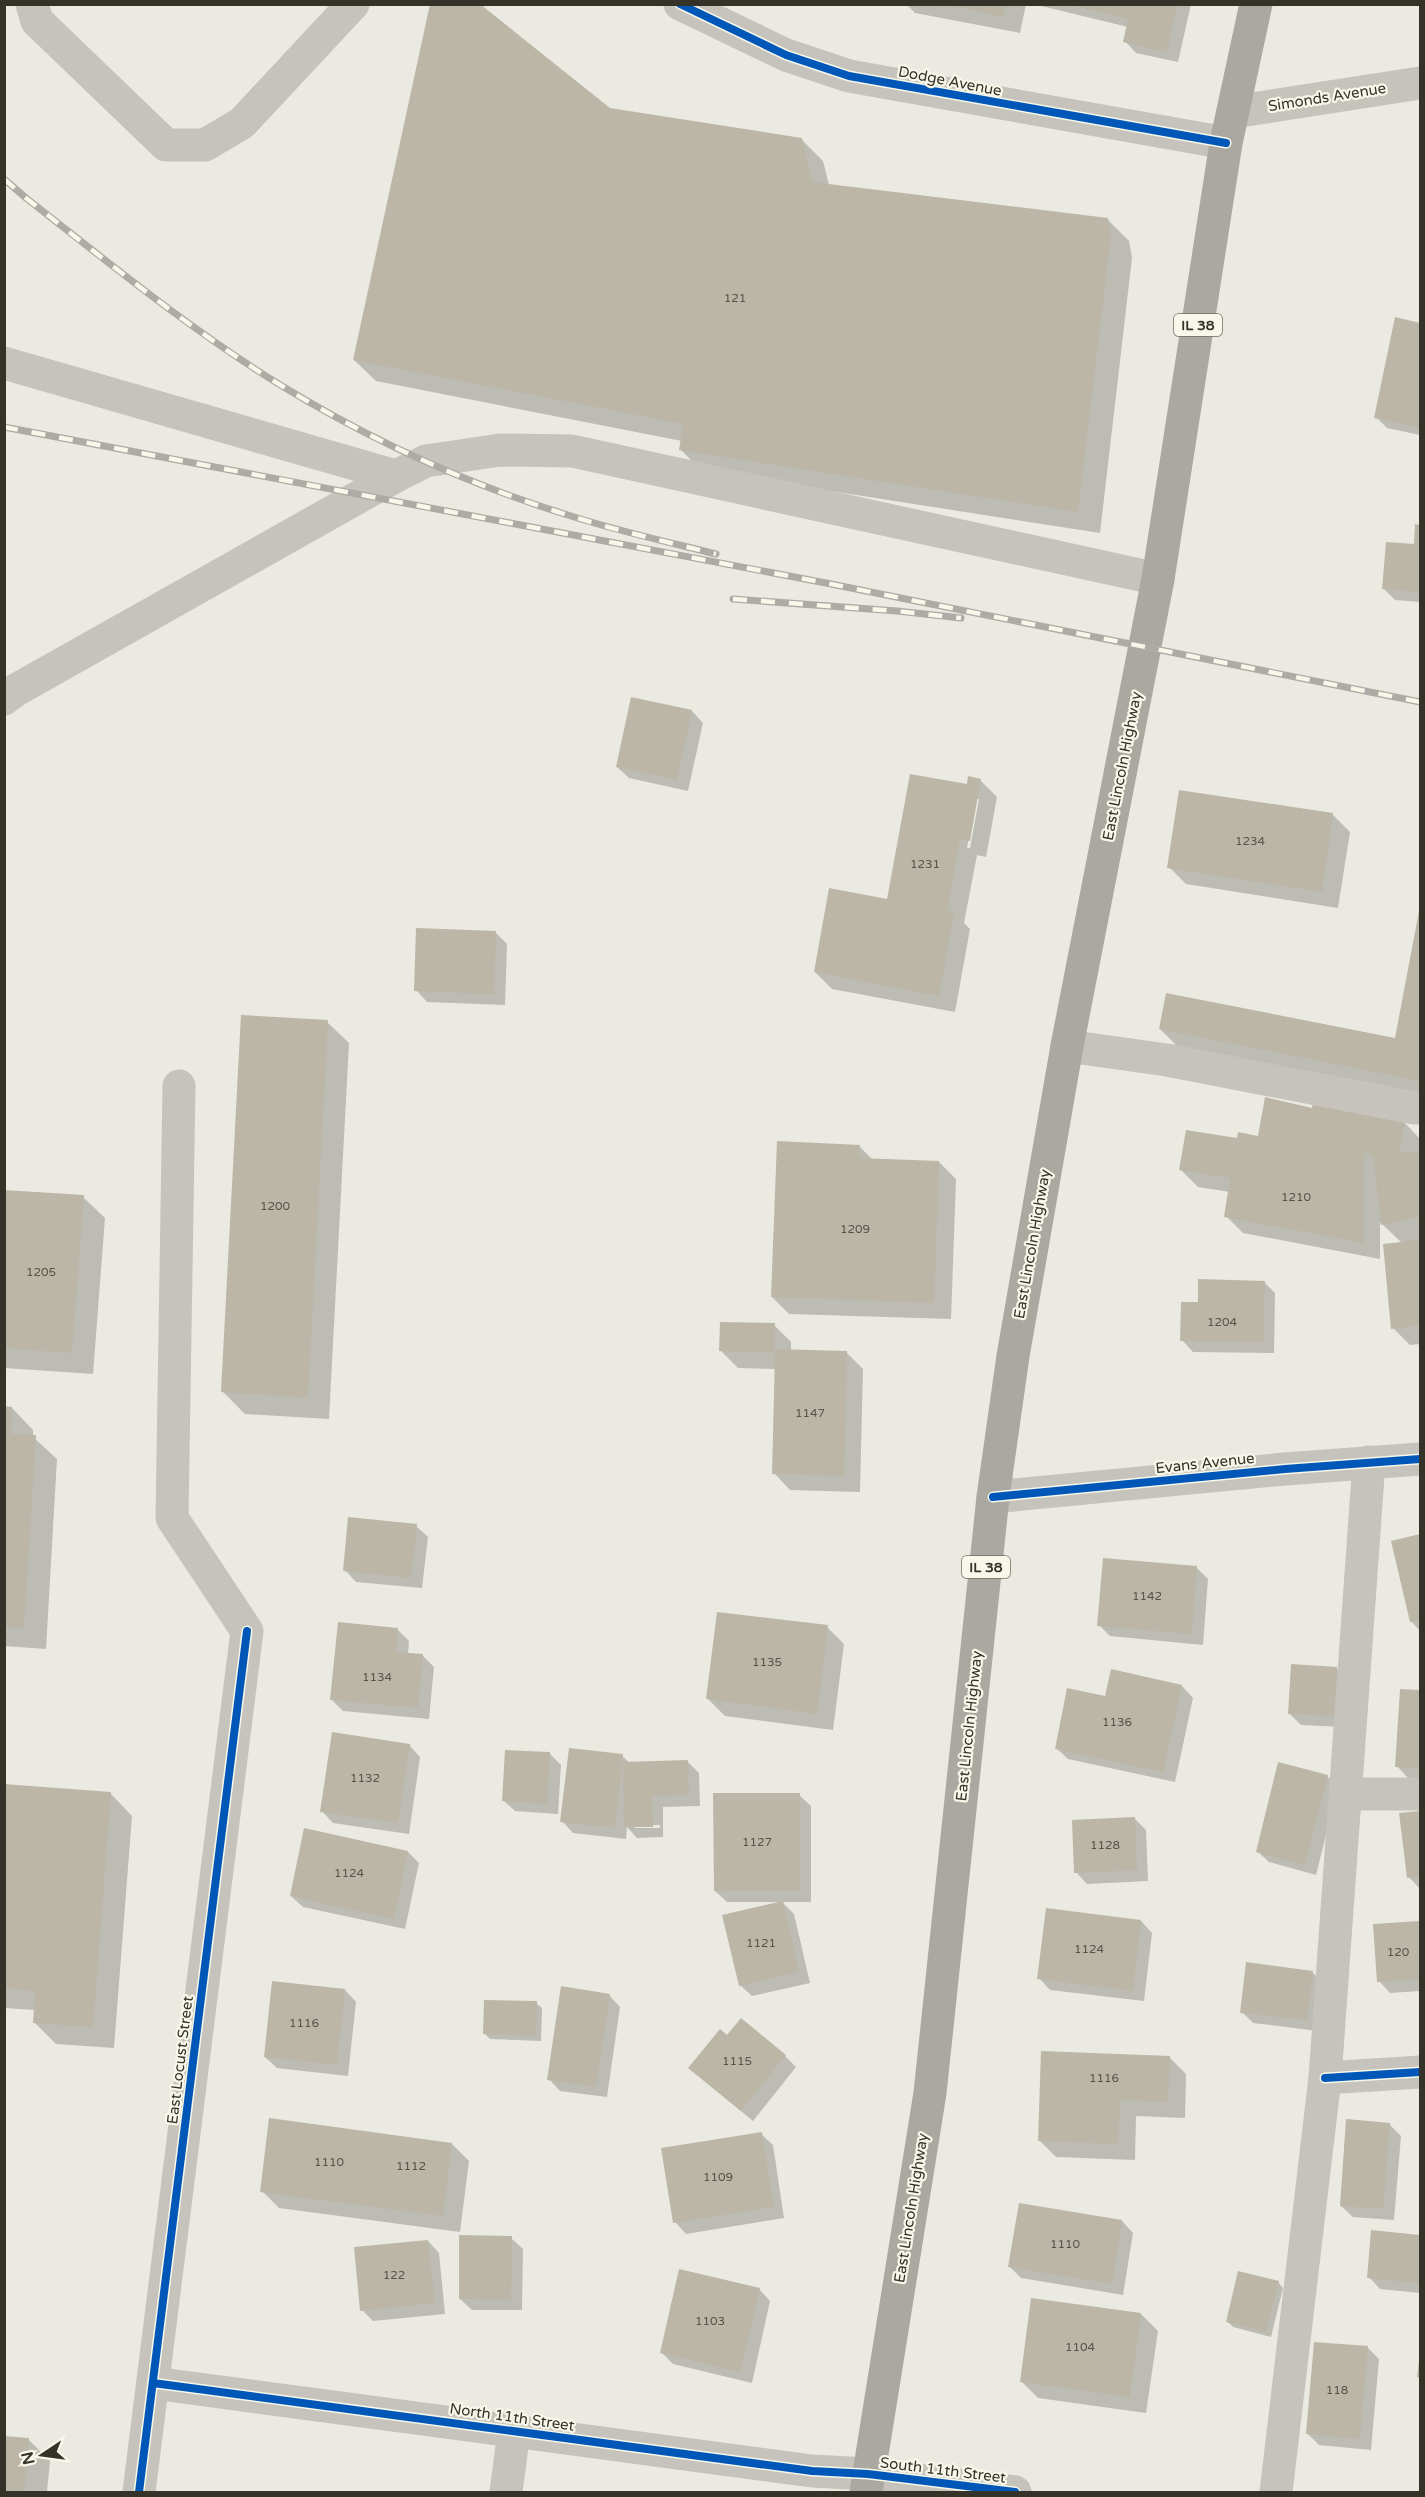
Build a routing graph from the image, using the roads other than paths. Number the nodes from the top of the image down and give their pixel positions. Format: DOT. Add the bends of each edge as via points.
graph roads {
  1 [pos="32,4"];
  2 [pos="353,4"];
  3 [pos="680,4"];
  4 [pos="1256,4"];
  5 [pos="1420,83"];
  6 [pos="1230,127"];
  7 [pos="4,363"];
  8 [pos="396,476"];
  9 [pos="1158,579"];
  10 [pos="4,699"];
  11 [pos="1067,1046"];
  12 [pos="179,1086"];
  13 [pos="1415,1108"];
  14 [pos="1420,1459"];
  15 [pos="1369,1462"];
  16 [pos="993,1497"];
  17 [pos="1345,1794"];
  18 [pos="1420,1794"];
  19 [pos="1420,2072"];
  20 [pos="1325,2078"];
  21 [pos="153,2383"];
  22 [pos="514,2431"];
  23 [pos="867,2483"];
  24 [pos="139,2493"];
  25 [pos="506,2493"];
  26 [pos="1015,2493"];
  27 [pos="1276,2493"];
  1 -- 2 [label="street" via="37,21 166,145 205,145 242,123"];
  3 -- 6 [label="street, Dodge Avenue" via="786,55 849,76"];
  4 -- 6 [label="main road, East Lincoln Highway / IL 38"];
  5 -- 6 [label="street, Simonds Avenue"];
  6 -- 9 [label="main road, East Lincoln Highway / IL 38"];
  7 -- 8 [label="street"];
  8 -- 9 [label="street" via="426,461 500,450 572,451"];
  8 -- 10 [label="street"];
  9 -- 11 [label="main road, East Lincoln Highway / IL 38"];
  11 -- 13 [label="street" via="1167,1060"];
  11 -- 16 [label="main road, East Lincoln Highway / IL 38" via="1013,1356"];
  12 -- 21 [label="street, East Locust Street" via="172,1518 247,1631"];
  14 -- 15 [label="street, Evans Avenue"];
  15 -- 16 [label="street, Evans Avenue"];
  15 -- 17 [label="street"];
  16 -- 23 [label="main road, East Lincoln Highway / IL 38" via="930,2093"];
  17 -- 18 [label="street"];
  17 -- 20 [label="street"];
  19 -- 20 [label="street"];
  20 -- 27 [label="street"];
  21 -- 22 [label="street, North 11th Street"];
  21 -- 24 [label="street, East Locust Street"];
  22 -- 23 [label="street, North 11th Street" via="812,2471"];
  22 -- 25 [label="street"];
  23 -- 26 [label="street, South 11th Street"];
}
